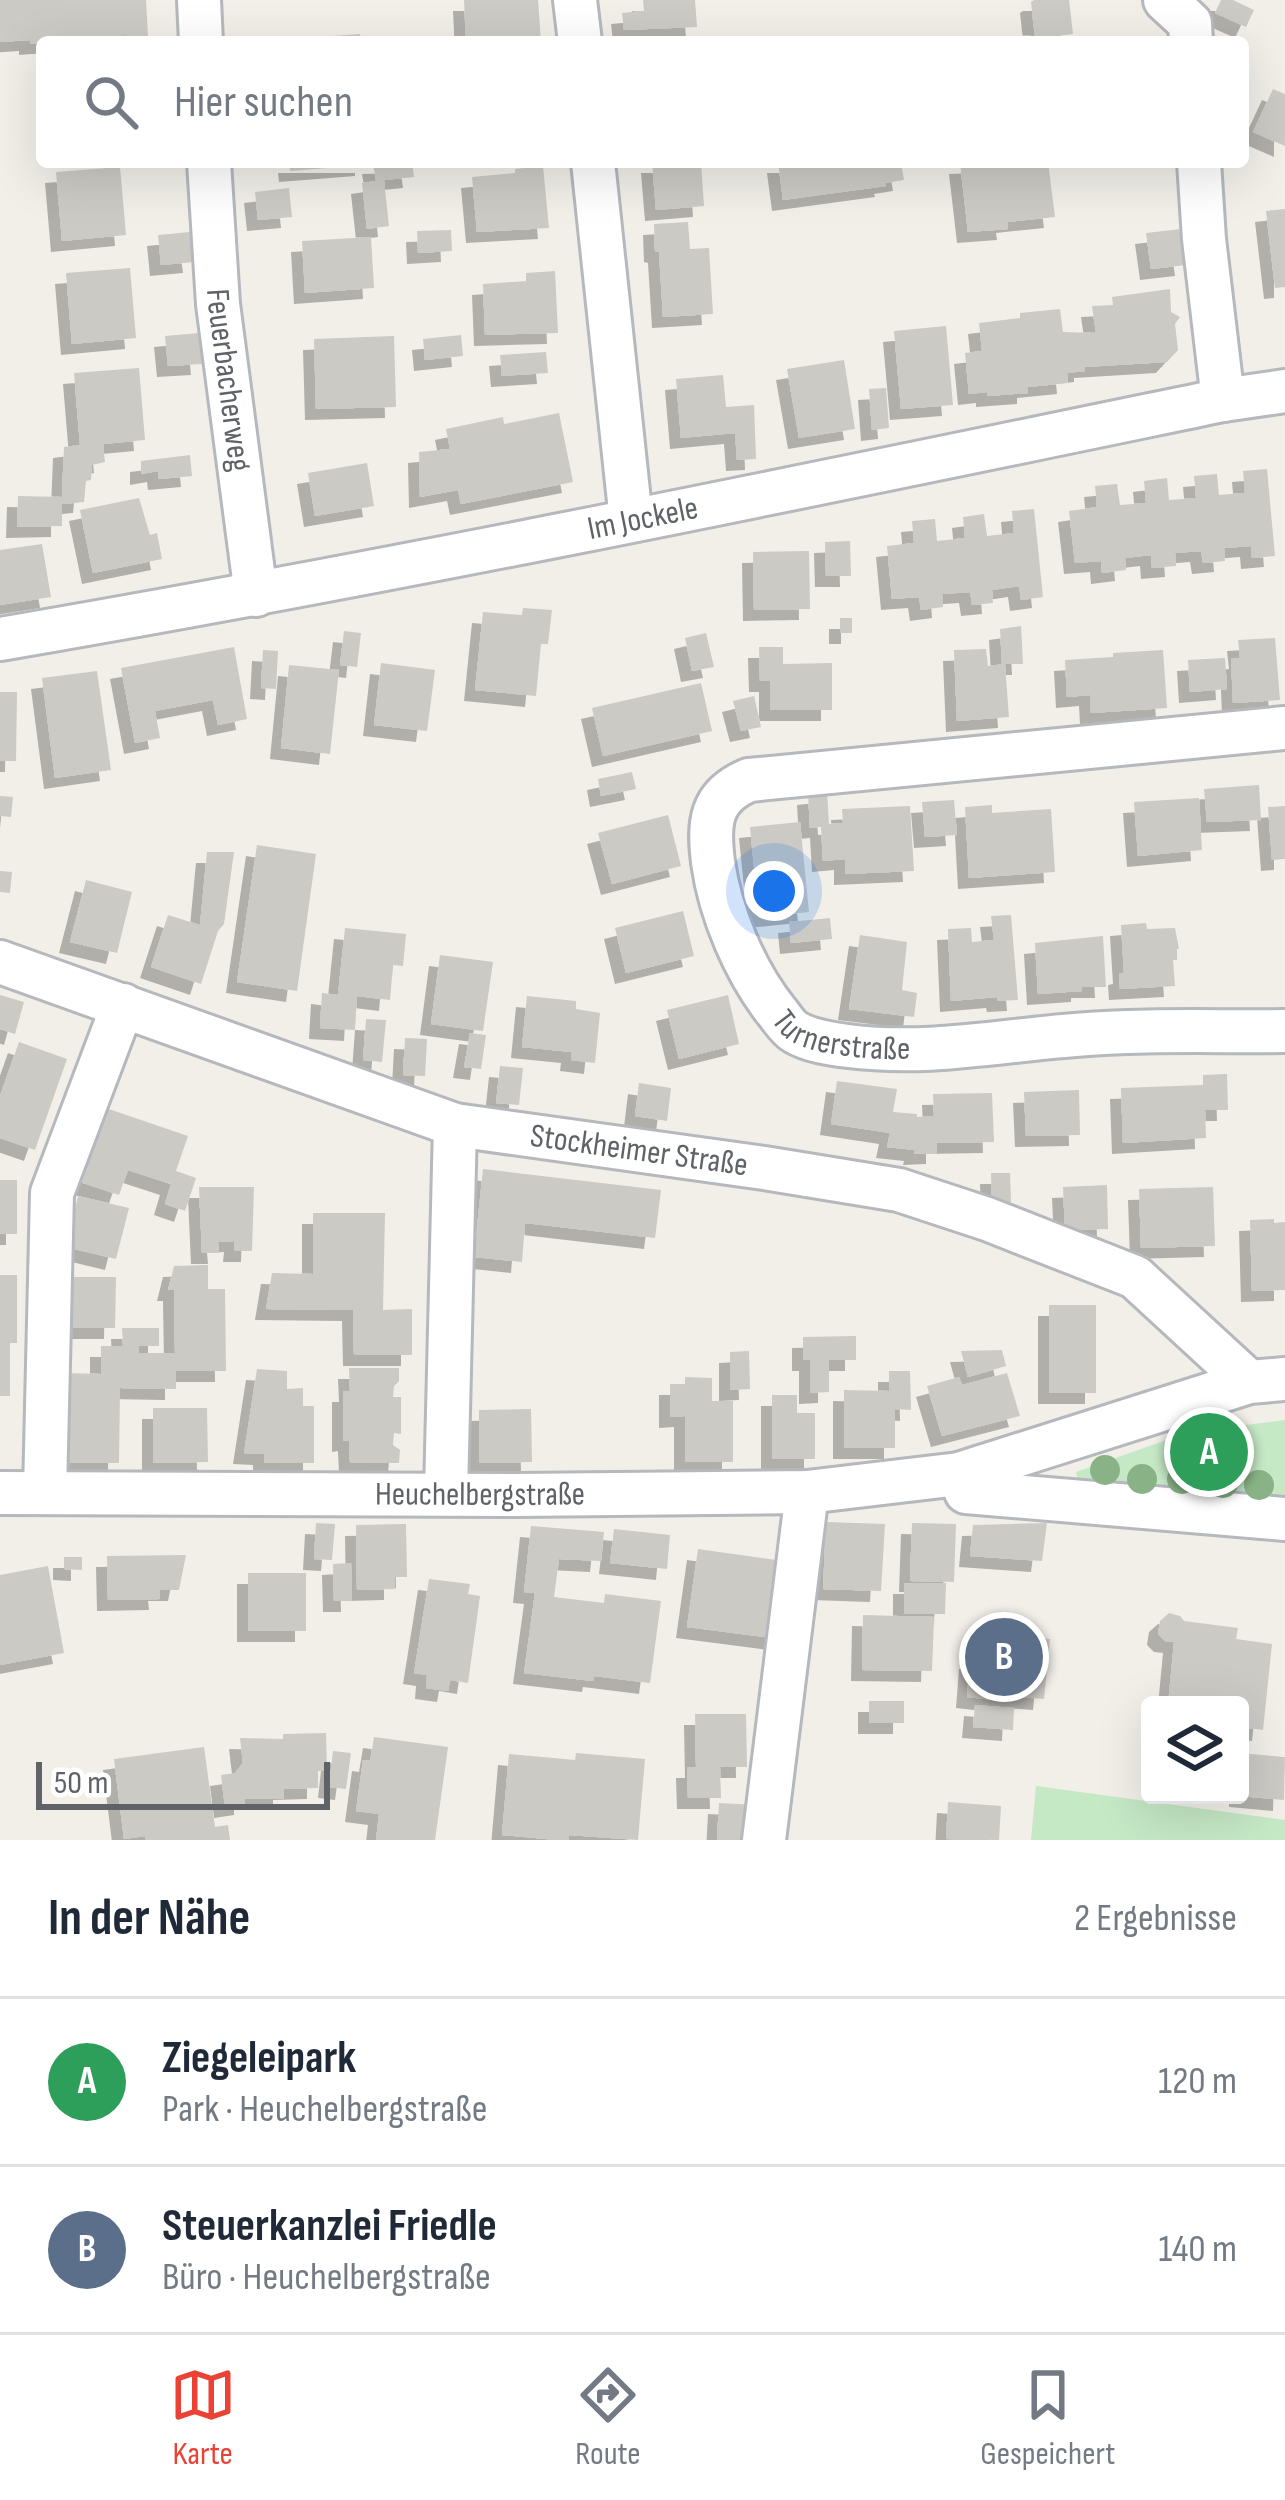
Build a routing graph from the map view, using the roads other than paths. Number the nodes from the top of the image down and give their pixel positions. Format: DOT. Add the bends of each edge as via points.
graph roads {
  1 [pos="199,0"];
  2 [pos="575,0"];
  3 [pos="1166,0"];
  4 [pos="201,36"];
  5 [pos="579,36"];
  6 [pos="1191,36"];
  7 [pos="209,168"];
  8 [pos="593,168"];
  9 [pos="1199,168"];
  10 [pos="1285,391"];
  11 [pos="1223,400"];
  12 [pos="631,520"];
  13 [pos="256,595"];
  14 [pos="0,639"];
  15 [pos="1285,728"];
  16 [pos="0,962"];
  17 [pos="123,1005"];
  18 [pos="1285,1031"];
  19 [pos="455,1125"];
  20 [pos="1267,1380"];
  21 [pos="959,1474"];
  22 [pos="45,1492"];
  23 [pos="446,1492"];
  24 [pos="807,1492"];
  25 [pos="0,1493"];
  26 [pos="1285,1519"];
  27 [pos="764,1840"];
  1 -- 4 [label="street"];
  2 -- 5 [label="street"];
  3 -- 6 [label="street" via="1190,23"];
  7 -- 13 [label="street, Feuerbacherweg" via="218,304"];
  8 -- 12 [label="street"];
  9 -- 11 [label="street"];
  10 -- 11 [label="street, Im Jockele"];
  11 -- 12 [label="street, Im Jockele"];
  12 -- 13 [label="street, Im Jockele"];
  13 -- 14 [label="street, Im Jockele"];
  15 -- 18 [label="street, Turnerstraße" via="749,780 728,788 712,818 713,862 730,925 756,986 793,1031 891,1051 1077,1034"];
  16 -- 17 [label="street, Stockheimer Straße"];
  17 -- 19 [label="street, Stockheimer Straße"];
  17 -- 22 [label="street" via="52,1193"];
  19 -- 20 [label="street, Stockheimer Straße" via="899,1190 1136,1277"];
  19 -- 23 [label="street"];
  20 -- 21 [label="street, Heuchelbergstraße"];
  21 -- 24 [label="street, Heuchelbergstraße"];
  21 -- 26 [label="street" via="966,1492"];
  22 -- 23 [label="street, Heuchelbergstraße"];
  22 -- 25 [label="street, Heuchelbergstraße"];
  23 -- 24 [label="street, Heuchelbergstraße"];
  24 -- 27 [label="street"];
}
